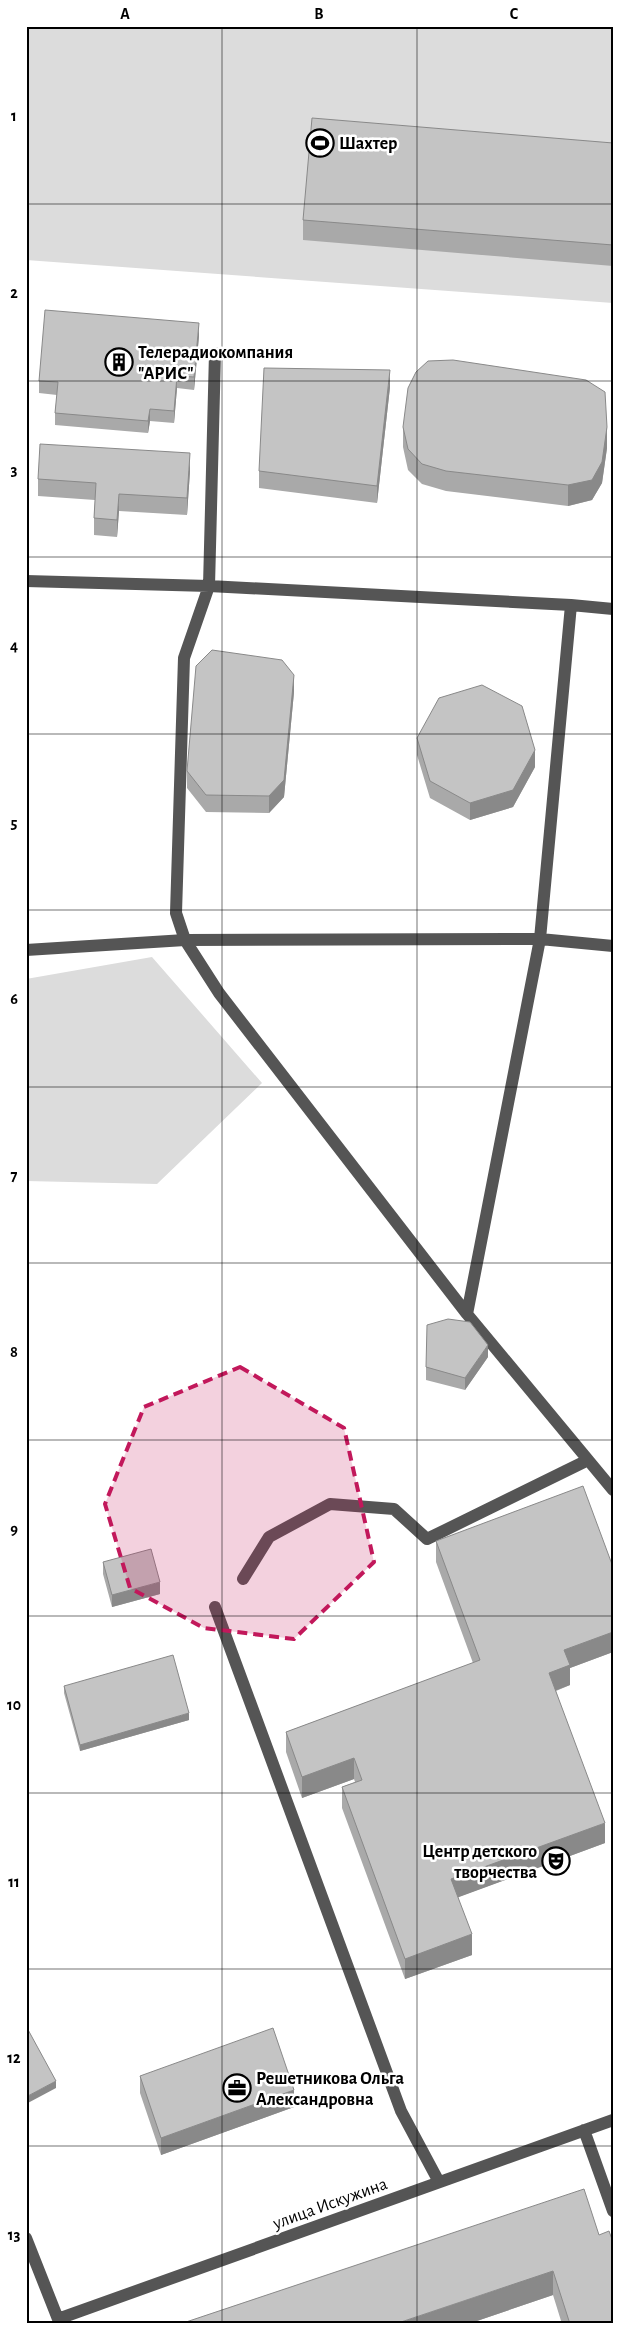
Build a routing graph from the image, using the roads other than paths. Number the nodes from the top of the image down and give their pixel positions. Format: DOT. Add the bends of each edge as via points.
graph roads {
  1 [pos="215,353"];
  2 [pos="26,581"];
  3 [pos="209,586"];
  4 [pos="571,606"];
  5 [pos="613,609"];
  6 [pos="540,939"];
  7 [pos="185,940"];
  8 [pos="613,946"];
  9 [pos="26,950"];
  10 [pos="467,1314"];
  11 [pos="588,1460"];
  12 [pos="613,1490"];
  13 [pos="243,1578"];
  14 [pos="215,1607"];
  15 [pos="613,2120"];
  16 [pos="584,2130"];
  17 [pos="439,2182"];
  18 [pos="613,2211"];
  19 [pos="26,2238"];
  20 [pos="57,2321"];
  1 -- 3 [label="street"];
  2 -- 3 [label="street"];
  3 -- 4 [label="street"];
  3 -- 7 [label="street" via="184,658 176,912"];
  4 -- 5 [label="street"];
  4 -- 6 [label="street"];
  6 -- 7 [label="street"];
  6 -- 8 [label="street"];
  6 -- 10 [label="street"];
  7 -- 9 [label="street"];
  7 -- 10 [label="street" via="219,993"];
  10 -- 11 [label="street"];
  11 -- 12 [label="street"];
  11 -- 13 [label="street" via="428,1539 394,1510 330,1504 269,1537"];
  14 -- 17 [label="street" via="401,2111"];
  15 -- 16 [label="street, улица Искужина"];
  16 -- 17 [label="street, улица Искужина"];
  16 -- 18 [label="street"];
  17 -- 20 [label="street, улица Искужина"];
  19 -- 20 [label="street"];
}
